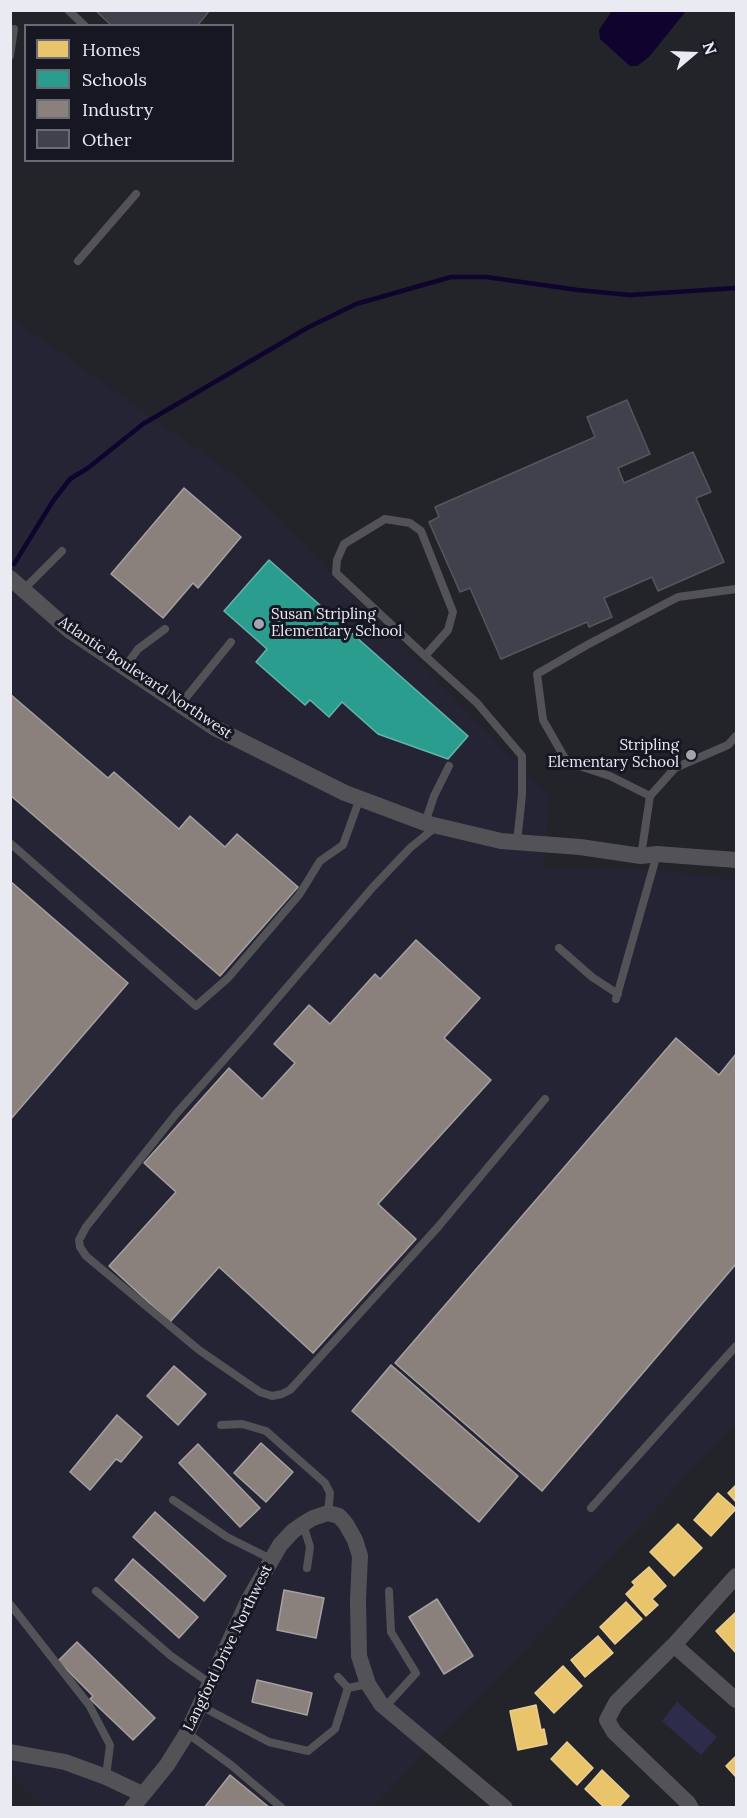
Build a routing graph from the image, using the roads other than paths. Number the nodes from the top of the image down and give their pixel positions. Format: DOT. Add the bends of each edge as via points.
graph roads {
  1 [pos="68,10"];
  2 [pos="83,24"];
  3 [pos="14,29"];
  4 [pos="10,56"];
  5 [pos="136,194"];
  6 [pos="78,261"];
  7 [pos="62,551"];
  8 [pos="17,585"];
  9 [pos="736,589"];
  10 [pos="165,629"];
  11 [pos="231,642"];
  12 [pos="425,656"];
  13 [pos="125,668"];
  14 [pos="180,705"];
  15 [pos="736,736"];
  16 [pos="449,766"];
  17 [pos="650,795"];
  18 [pos="360,798"];
  19 [pos="431,825"];
  20 [pos="517,842"];
  21 [pos="10,843"];
  22 [pos="649,855"];
  23 [pos="736,860"];
  24 [pos="559,948"];
  25 [pos="544,1099"];
  26 [pos="736,1346"];
  27 [pos="221,1425"];
  28 [pos="173,1500"];
  29 [pos="591,1508"];
  30 [pos="328,1513"];
  31 [pos="303,1524"];
  32 [pos="271,1559"];
  33 [pos="307,1568"];
  34 [pos="736,1576"];
  35 [pos="96,1591"];
  36 [pos="389,1591"];
  37 [pos="10,1604"];
  38 [pos="674,1645"];
  39 [pos="338,1677"];
  40 [pos="211,1684"];
  41 [pos="368,1684"];
  42 [pos="348,1688"];
  43 [pos="736,1700"];
  44 [pos="201,1706"];
  45 [pos="385,1707"];
  46 [pos="187,1734"];
  47 [pos="10,1752"];
  48 [pos="106,1777"];
  49 [pos="137,1801"];
  50 [pos="282,1808"];
  51 [pos="505,1808"];
  52 [pos="691,1808"];
  1 -- 2 [label="lane"];
  3 -- 4 [label="lane"];
  5 -- 6 [label="lane"];
  7 -- 8 [label="lane"];
  8 -- 13 [label="street, Atlantic Boulevard Northwest" via="69,630"];
  9 -- 17 [label="lane" via="678,597 537,674 543,720 567,762"];
  10 -- 13 [label="lane" via="138,649"];
  11 -- 14 [label="lane"];
  12 -- 12 [label="lane" via="448,630 453,612 421,531 410,523 385,519 344,544 336,573"];
  12 -- 20 [label="lane" via="477,703 522,756"];
  13 -- 14 [label="street, Atlantic Boulevard Northwest"];
  14 -- 18 [label="street, Atlantic Boulevard Northwest" via="215,728"];
  15 -- 17 [label="lane" via="728,745 675,768"];
  16 -- 19 [label="lane" via="434,796"];
  17 -- 22 [label="lane"];
  18 -- 19 [label="street, Atlantic Boulevard Northwest"];
  18 -- 21 [label="lane" via="343,845 320,861 298,895 228,978 196,1006"];
  19 -- 20 [label="street, Atlantic Boulevard Northwest"];
  19 -- 25 [label="lane" via="176,1114 86,1227 80,1247 199,1350 260,1392 282,1394 290,1390 438,1227"];
  20 -- 22 [label="street, Atlantic Boulevard Northwest"];
  22 -- 23 [label="street, Atlantic Boulevard Northwest"];
  22 -- 24 [label="lane" via="617,997"];
  26 -- 29 [label="lane"];
  27 -- 30 [label="lane" via="242,1424 266,1431 325,1483 330,1493"];
  28 -- 32 [label="lane" via="227,1537"];
  30 -- 31 [label="street, Langford Drive Northwest"];
  30 -- 41 [label="street" via="339,1516 346,1524 360,1556 359,1656"];
  31 -- 32 [label="street, Langford Drive Northwest" via="292,1531"];
  31 -- 33 [label="lane" via="310,1547"];
  32 -- 40 [label="street, Langford Drive Northwest"];
  34 -- 38 [label="street"];
  35 -- 40 [label="lane" via="171,1656"];
  36 -- 45 [label="lane" via="391,1632 416,1673"];
  37 -- 48 [label="lane" via="89,1705 110,1745"];
  38 -- 43 [label="street"];
  38 -- 52 [label="street" via="616,1704 607,1720 614,1732"];
  39 -- 42 [label="lane"];
  40 -- 44 [label="street, Langford Drive Northwest"];
  41 -- 42 [label="lane"];
  41 -- 45 [label="street"];
  42 -- 44 [label="lane" via="335,1729 308,1751 269,1742"];
  44 -- 46 [label="street, Langford Drive Northwest"];
  45 -- 51 [label="street"];
  46 -- 49 [label="street, Langford Drive Northwest"];
  46 -- 50 [label="lane"];
  47 -- 48 [label="street" via="65,1762"];
  48 -- 49 [label="street"];
}
